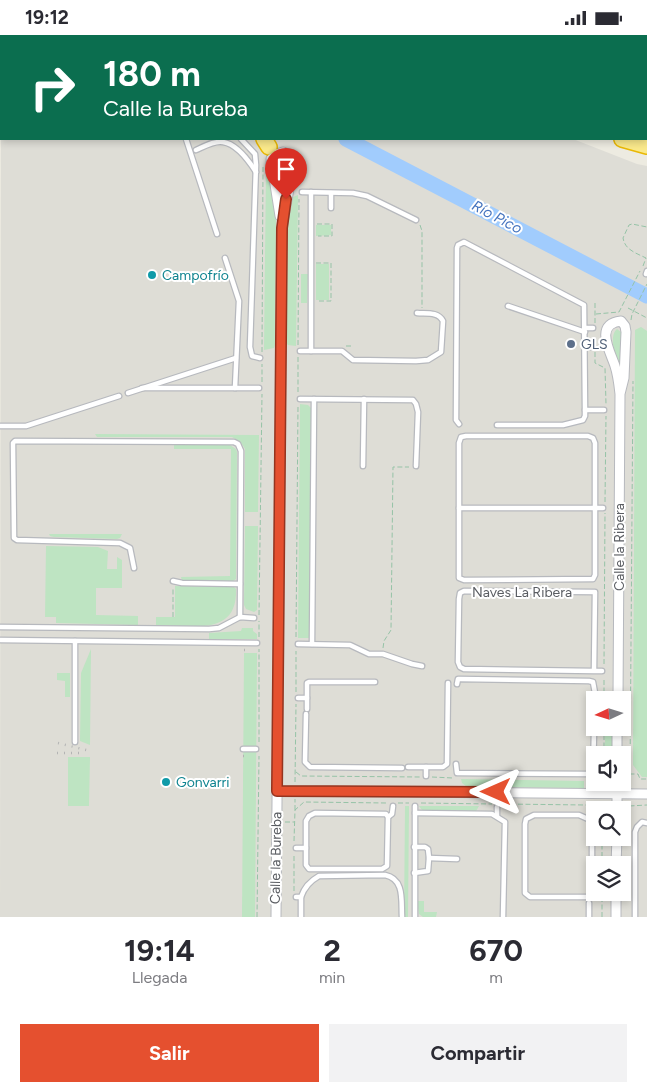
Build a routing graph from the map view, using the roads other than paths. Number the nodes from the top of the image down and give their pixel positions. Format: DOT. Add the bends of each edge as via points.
graph roads {
  1 [pos="186,140"];
  2 [pos="242,140"];
  3 [pos="626,140"];
  4 [pos="267,143"];
  5 [pos="647,146"];
  6 [pos="196,149"];
  7 [pos="267,163"];
  8 [pos="256,172"];
  9 [pos="301,192"];
  10 [pos="312,192"];
  11 [pos="331,193"];
  12 [pos="331,208"];
  13 [pos="416,220"];
  14 [pos="282,228"];
  15 [pos="217,234"];
  16 [pos="225,258"];
  17 [pos="508,306"];
  18 [pos="419,313"];
  19 [pos="594,328"];
  20 [pos="585,330"];
  21 [pos="585,347"];
  22 [pos="594,347"];
  23 [pos="300,351"];
  24 [pos="311,351"];
  25 [pos="236,358"];
  26 [pos="260,358"];
  27 [pos="142,388"];
  28 [pos="235,388"];
  29 [pos="259,388"];
  30 [pos="128,393"];
  31 [pos="620,394"];
  32 [pos="119,396"];
  33 [pos="300,399"];
  34 [pos="314,399"];
  35 [pos="364,399"];
  36 [pos="585,410"];
  37 [pos="604,410"];
  38 [pos="457,422"];
  39 [pos="497,425"];
  40 [pos="0,426"];
  41 [pos="363,466"];
  42 [pos="416,466"];
  43 [pos="459,508"];
  44 [pos="595,508"];
  45 [pos="603,508"];
  46 [pos="134,568"];
  47 [pos="173,581"];
  48 [pos="240,584"];
  49 [pos="595,592"];
  50 [pos="603,592"];
  51 [pos="240,617"];
  52 [pos="254,618"];
  53 [pos="0,627"];
  54 [pos="0,640"];
  55 [pos="76,641"];
  56 [pos="257,643"];
  57 [pos="298,645"];
  58 [pos="312,645"];
  59 [pos="422,666"];
  60 [pos="594,671"];
  61 [pos="603,671"];
  62 [pos="375,682"];
  63 [pos="448,683"];
  64 [pos="457,684"];
  65 [pos="595,691"];
  66 [pos="618,691"];
  67 [pos="298,698"];
  68 [pos="307,698"];
  69 [pos="594,736"];
  70 [pos="75,742"];
  71 [pos="243,749"];
  72 [pos="256,749"];
  73 [pos="297,759"];
  74 [pos="305,759"];
  75 [pos="456,764"];
  76 [pos="426,767"];
  77 [pos="426,775"];
  78 [pos="277,791"];
  79 [pos="617,793"];
  80 [pos="647,793"];
  81 [pos="617,801"];
  82 [pos="393,805"];
  83 [pos="415,806"];
  84 [pos="497,807"];
  85 [pos="415,813"];
  86 [pos="497,816"];
  87 [pos="388,817"];
  88 [pos="586,818"];
  89 [pos="647,823"];
  90 [pos="414,847"];
  91 [pos="296,848"];
  92 [pos="306,848"];
  93 [pos="429,858"];
  94 [pos="457,859"];
  95 [pos="414,873"];
  96 [pos="586,897"];
  97 [pos="616,901"];
  98 [pos="589,903"];
  99 [pos="299,916"];
  100 [pos="276,917"];
  101 [pos="402,917"];
  102 [pos="415,917"];
  103 [pos="503,917"];
  104 [pos="589,917"];
  105 [pos="616,917"];
  106 [pos="635,917"];
  1 -- 15 [label="lane"];
  2 -- 8 [label="lane" via="254,154"];
  3 -- 5 [label="highway"];
  4 -- 7 [label="street, Calle la Bureba"];
  6 -- 8 [label="lane" via="226,143 247,158"];
  7 -- 14 [label="street, Calle la Bureba" via="277,189"];
  7 -- 14 [label="street, Calle la Bureba" via="274,155 283,152 294,161"];
  8 -- 26 [label="lane" via="250,347 252,355"];
  9 -- 10 [label="lane"];
  10 -- 11 [label="lane"];
  10 -- 24 [label="lane"];
  11 -- 12 [label="lane"];
  11 -- 13 [label="lane" via="367,196"];
  14 -- 78 [label="street, Calle la Bureba"];
  16 -- 25 [label="lane" via="238,301"];
  17 -- 20 [label="lane"];
  18 -- 24 [label="lane" via="435,314 442,321 441,352 428,359 353,360 342,351"];
  19 -- 20 [label="lane"];
  20 -- 21 [label="lane"];
  20 -- 38 [label="lane" via="585,309 581,302 464,242 458,245"];
  21 -- 22 [label="lane"];
  21 -- 36 [label="lane"];
  23 -- 24 [label="lane"];
  25 -- 27 [label="lane"];
  25 -- 28 [label="lane"];
  27 -- 28 [label="lane"];
  27 -- 30 [label="lane"];
  28 -- 29 [label="lane"];
  31 -- 31 [label="street, Calle la Ribera" via="626,332 621,321 612,323 606,335"];
  31 -- 66 [label="street, Calle la Ribera"];
  32 -- 40 [label="lane" via="26,426"];
  33 -- 34 [label="lane"];
  34 -- 35 [label="lane"];
  34 -- 58 [label="lane"];
  35 -- 41 [label="lane"];
  35 -- 42 [label="lane" via="413,400 418,412"];
  36 -- 37 [label="lane"];
  36 -- 39 [label="lane" via="583,420 563,425"];
  43 -- 44 [label="lane"];
  43 -- 44 [label="lane" via="459,443 461,437 466,436 593,438"];
  43 -- 44 [label="lane" via="459,578 589,580 595,575"];
  44 -- 45 [label="lane"];
  46 -- 48 [label="lane" via="130,548 125,545 14,538 15,441 238,444 241,451"];
  47 -- 48 [label="lane"];
  48 -- 51 [label="lane"];
  49 -- 50 [label="lane"];
  49 -- 60 [label="lane"];
  49 -- 60 [label="lane, Naves La Ribera" via="464,591 460,593 458,608 458,662 464,669"];
  51 -- 52 [label="lane"];
  51 -- 53 [label="lane" via="219,628 209,629"];
  54 -- 55 [label="lane"];
  55 -- 56 [label="lane"];
  55 -- 70 [label="lane"];
  57 -- 58 [label="lane"];
  58 -- 59 [label="lane" via="350,645"];
  60 -- 61 [label="lane, Naves La Ribera"];
  62 -- 68 [label="lane" via="311,681 307,683"];
  63 -- 76 [label="lane" via="447,764"];
  64 -- 65 [label="lane" via="458,679 589,681 594,682"];
  67 -- 68 [label="lane"];
  68 -- 74 [label="lane"];
  69 -- 75 [label="lane" via="593,772 456,775"];
  71 -- 72 [label="lane"];
  73 -- 74 [label="lane"];
  74 -- 76 [label="lane" via="310,767"];
  76 -- 77 [label="lane"];
  78 -- 79 [label="street"];
  78 -- 100 [label="street, Calle la Bureba"];
  79 -- 80 [label="street"];
  79 -- 81 [label="street"];
  82 -- 87 [label="lane" via="392,814"];
  83 -- 85 [label="lane"];
  84 -- 86 [label="lane"];
  85 -- 86 [label="lane"];
  85 -- 90 [label="lane"];
  86 -- 103 [label="lane" via="504,822"];
  87 -- 92 [label="lane" via="382,813 315,813 306,821"];
  87 -- 92 [label="lane" via="385,868 309,869"];
  88 -- 96 [label="lane" via="579,815 534,815 526,819 525,893 530,897"];
  89 -- 106 [label="lane" via="642,823 635,833"];
  90 -- 93 [label="lane" via="428,849"];
  90 -- 95 [label="lane"];
  91 -- 92 [label="lane"];
  93 -- 94 [label="lane"];
  93 -- 95 [label="lane" via="428,871"];
  95 -- 102 [label="lane"];
  97 -- 105 [label="street"];
  98 -- 104 [label="lane"];
  99 -- 101 [label="lane" via="297,897 319,876 389,876 401,890"];
}
